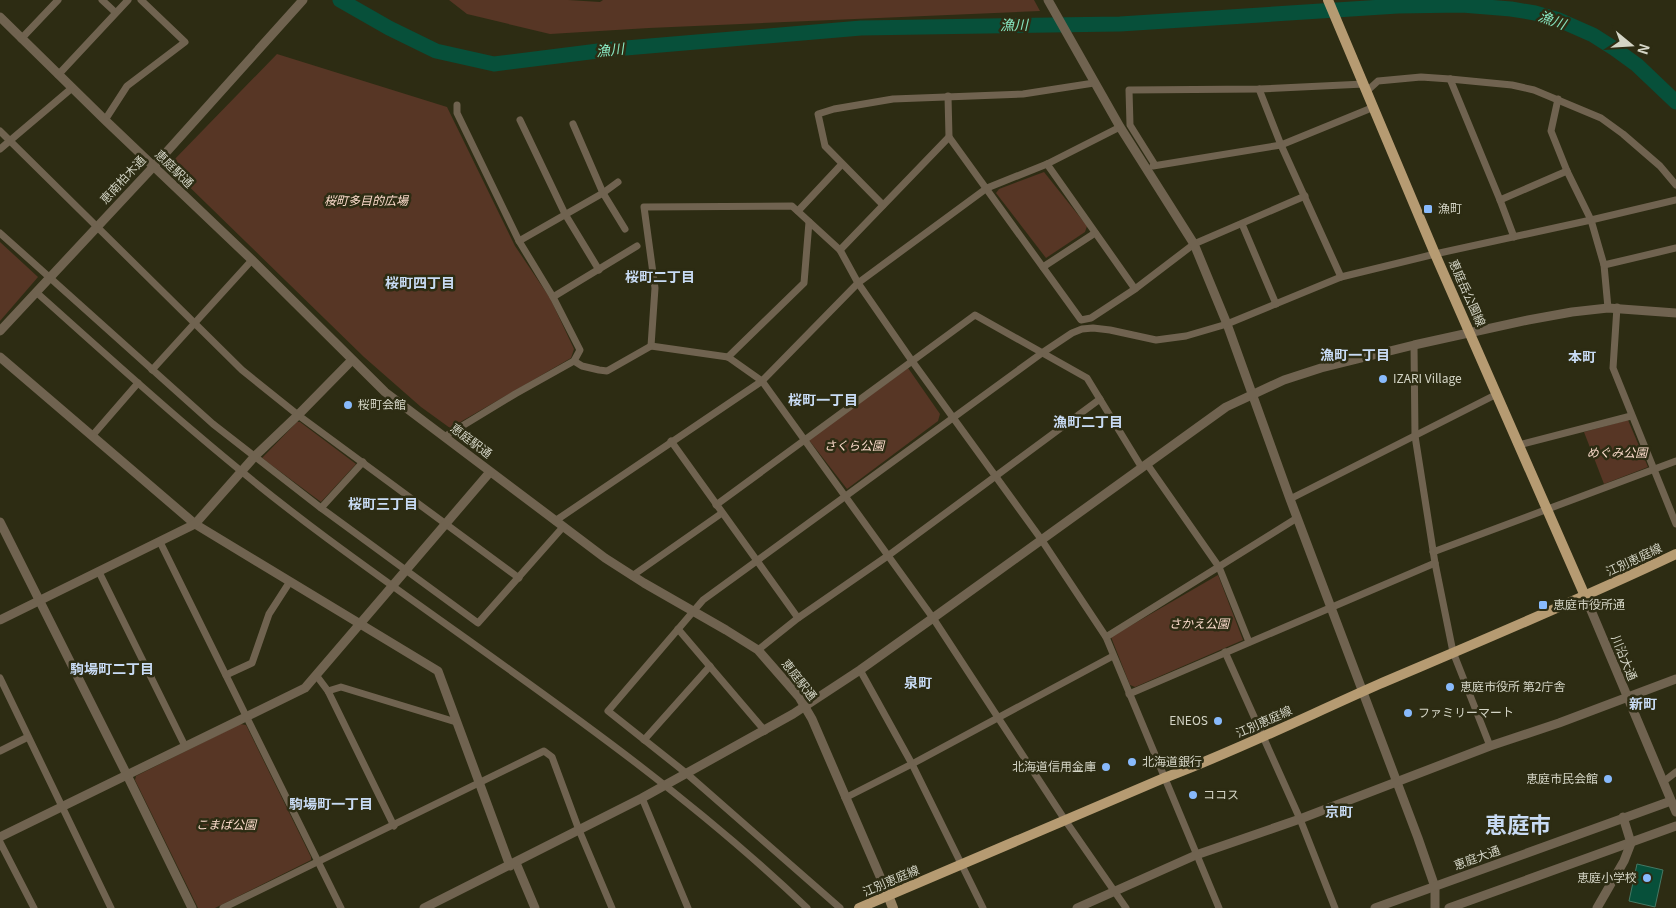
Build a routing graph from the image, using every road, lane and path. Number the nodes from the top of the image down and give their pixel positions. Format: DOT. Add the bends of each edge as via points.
graph roads {
  1 [pos="58,0"];
  2 [pos="102,0"];
  3 [pos="128,0"];
  4 [pos="141,0"];
  5 [pos="303,0"];
  6 [pos="1048,0"];
  7 [pos="1328,0"];
  8 [pos="115,12"];
  9 [pos="0,18"];
  10 [pos="21,39"];
  11 [pos="58,75"];
  12 [pos="1450,79"];
  13 [pos="1094,83"];
  14 [pos="72,88"];
  15 [pos="1366,88"];
  16 [pos="1260,89"];
  17 [pos="948,96"];
  18 [pos="1558,99"];
  19 [pos="457,105"];
  20 [pos="1374,107"];
  21 [pos="104,120"];
  22 [pos="520,120"];
  23 [pos="573,124"];
  24 [pos="1120,127"];
  25 [pos="0,131"];
  26 [pos="949,136"];
  27 [pos="9,140"];
  28 [pos="1281,145"];
  29 [pos="0,149"];
  30 [pos="842,164"];
  31 [pos="1047,164"];
  32 [pos="1155,165"];
  33 [pos="154,166"];
  34 [pos="1145,168"];
  35 [pos="1567,171"];
  36 [pos="618,182"];
  37 [pos="1676,185"];
  38 [pos="987,188"];
  39 [pos="603,193"];
  40 [pos="1305,196"];
  41 [pos="1500,200"];
  42 [pos="1676,200"];
  43 [pos="884,205"];
  44 [pos="798,211"];
  45 [pos="566,214"];
  46 [pos="1592,220"];
  47 [pos="809,222"];
  48 [pos="1242,224"];
  49 [pos="97,226"];
  50 [pos="625,230"];
  51 [pos="0,233"];
  52 [pos="1096,233"];
  53 [pos="1514,237"];
  54 [pos="519,242"];
  55 [pos="1194,244"];
  56 [pos="637,246"];
  57 [pos="1676,248"];
  58 [pos="840,250"];
  59 [pos="1435,254"];
  60 [pos="252,260"];
  61 [pos="1604,265"];
  62 [pos="1043,267"];
  63 [pos="599,270"];
  64 [pos="1341,277"];
  65 [pos="49,278"];
  66 [pos="858,283"];
  67 [pos="1135,289"];
  68 [pos="36,292"];
  69 [pos="553,298"];
  70 [pos="1276,304"];
  71 [pos="1618,307"];
  72 [pos="1608,308"];
  73 [pos="1676,313"];
  74 [pos="194,322"];
  75 [pos="1227,324"];
  76 [pos="0,331"];
  77 [pos="1471,333"];
  78 [pos="1414,345"];
  79 [pos="651,346"];
  80 [pos="1042,353"];
  81 [pos="0,357"];
  82 [pos="728,358"];
  83 [pos="352,360"];
  84 [pos="574,361"];
  85 [pos="912,361"];
  86 [pos="152,370"];
  87 [pos="762,381"];
  88 [pos="138,384"];
  89 [pos="1254,394"];
  90 [pos="1497,394"];
  91 [pos="1100,399"];
  92 [pos="298,415"];
  93 [pos="1632,416"];
  94 [pos="953,418"];
  95 [pos="92,436"];
  96 [pos="1415,436"];
  97 [pos="444,437"];
  98 [pos="806,440"];
  99 [pos="671,441"];
  100 [pos="1519,445"];
  101 [pos="255,456"];
  102 [pos="1676,461"];
  103 [pos="363,462"];
  104 [pos="1145,466"];
  105 [pos="1654,469"];
  106 [pos="240,471"];
  107 [pos="490,472"];
  108 [pos="994,476"];
  109 [pos="844,496"];
  110 [pos="1290,499"];
  111 [pos="716,505"];
  112 [pos="321,508"];
  113 [pos="1547,509"];
  114 [pos="722,513"];
  115 [pos="1297,518"];
  116 [pos="555,521"];
  117 [pos="0,522"];
  118 [pos="445,523"];
  119 [pos="195,524"];
  120 [pos="1676,524"];
  121 [pos="563,527"];
  122 [pos="1041,539"];
  123 [pos="160,542"];
  124 [pos="1433,552"];
  125 [pos="1676,554"];
  126 [pos="889,555"];
  127 [pos="756,560"];
  128 [pos="1435,563"];
  129 [pos="1219,567"];
  130 [pos="405,569"];
  131 [pos="99,572"];
  132 [pos="632,576"];
  133 [pos="519,578"];
  134 [pos="289,583"];
  135 [pos="392,585"];
  136 [pos="1585,596"];
  137 [pos="39,600"];
  138 [pos="1331,608"];
  139 [pos="693,612"];
  140 [pos="798,618"];
  141 [pos="933,618"];
  142 [pos="0,620"];
  143 [pos="360,624"];
  144 [pos="678,629"];
  145 [pos="1106,637"];
  146 [pos="1249,642"];
  147 [pos="758,650"];
  148 [pos="1225,652"];
  149 [pos="1453,652"];
  150 [pos="1113,656"];
  151 [pos="710,666"];
  152 [pos="860,670"];
  153 [pos="226,675"];
  154 [pos="316,675"];
  155 [pos="0,678"];
  156 [pos="1676,679"];
  157 [pos="328,692"];
  158 [pos="1363,692"];
  159 [pos="1128,694"];
  160 [pos="1626,698"];
  161 [pos="805,706"];
  162 [pos="246,717"];
  163 [pos="999,718"];
  164 [pos="456,722"];
  165 [pos="765,731"];
  166 [pos="1261,736"];
  167 [pos="28,737"];
  168 [pos="644,740"];
  169 [pos="0,741"];
  170 [pos="185,746"];
  171 [pos="1490,746"];
  172 [pos="2,750"];
  173 [pos="912,764"];
  174 [pos="1676,772"];
  175 [pos="686,773"];
  176 [pos="127,775"];
  177 [pos="1164,778"];
  178 [pos="1396,782"];
  179 [pos="1663,782"];
  180 [pos="478,783"];
  181 [pos="666,785"];
  182 [pos="642,798"];
  183 [pos="845,798"];
  184 [pos="1671,800"];
  185 [pos="61,807"];
  186 [pos="1676,812"];
  187 [pos="1623,817"];
  188 [pos="1300,819"];
  189 [pos="1065,820"];
  190 [pos="394,826"];
  191 [pos="1676,826"];
  192 [pos="579,830"];
  193 [pos="0,837"];
  194 [pos="0,842"];
  195 [pos="1631,843"];
  196 [pos="1196,855"];
  197 [pos="318,862"];
  198 [pos="513,864"];
  199 [pos="962,864"];
  200 [pos="1435,887"];
  201 [pos="1115,890"];
  202 [pos="888,895"];
  203 [pos="34,908"];
  204 [pos="111,908"];
  205 [pos="192,908"];
  206 [pos="223,908"];
  207 [pos="341,908"];
  208 [pos="424,908"];
  209 [pos="535,908"];
  210 [pos="612,908"];
  211 [pos="688,908"];
  212 [pos="807,908"];
  213 [pos="840,908"];
  214 [pos="860,908"];
  215 [pos="893,908"];
  216 [pos="983,908"];
  217 [pos="1077,908"];
  218 [pos="1126,908"];
  219 [pos="1220,908"];
  220 [pos="1335,908"];
  221 [pos="1375,908"];
  222 [pos="1435,908"];
  223 [pos="1449,908"];
  224 [pos="1597,908"];
  1 -- 10 [label="street"];
  2 -- 8 [label="street"];
  3 -- 8 [label="street"];
  4 -- 21 [label="street" via="185,42 127,86"];
  5 -- 33 [label="street, 恵南柏木通"];
  6 -- 13 [label="street"];
  7 -- 15 [label="main road, 恵庭岳公園線"];
  8 -- 11 [label="street"];
  9 -- 10 [label="street, 恵庭駅通"];
  10 -- 11 [label="street, 恵庭駅通"];
  11 -- 14 [label="street, 恵庭駅通"];
  12 -- 15 [label="street" via="1378,81"];
  12 -- 18 [label="street" via="1512,85"];
  12 -- 41 [label="street"];
  13 -- 17 [label="street" via="1023,94"];
  13 -- 24 [label="street"];
  14 -- 21 [label="street, 恵庭駅通"];
  14 -- 27 [label="street"];
  15 -- 16 [label="street"];
  15 -- 20 [label="main road, 恵庭岳公園線"];
  16 -- 28 [label="street"];
  16 -- 32 [label="street" via="1129,90 1130,125"];
  17 -- 26 [label="street"];
  17 -- 30 [label="street" via="893,99 818,114 825,146"];
  18 -- 35 [label="street" via="1550,131"];
  18 -- 37 [label="street" via="1602,118 1624,134"];
  19 -- 54 [label="street" via="457,113"];
  20 -- 28 [label="street"];
  20 -- 59 [label="main road, 恵庭岳公園線"];
  21 -- 33 [label="street, 恵庭駅通"];
  22 -- 45 [label="street"];
  23 -- 39 [label="street"];
  24 -- 31 [label="street"];
  24 -- 34 [label="street"];
  25 -- 27 [label="street"];
  26 -- 38 [label="street"];
  26 -- 43 [label="street"];
  27 -- 29 [label="street"];
  27 -- 49 [label="street"];
  28 -- 32 [label="street"];
  28 -- 40 [label="street"];
  30 -- 43 [label="street"];
  30 -- 44 [label="street"];
  31 -- 38 [label="street"];
  31 -- 52 [label="street"];
  32 -- 34 [label="street"];
  33 -- 49 [label="street, 恵南柏木通"];
  33 -- 60 [label="street, 恵庭駅通"];
  34 -- 55 [label="street"];
  35 -- 41 [label="street"];
  35 -- 46 [label="street"];
  36 -- 39 [label="street"];
  38 -- 62 [label="street"];
  38 -- 66 [label="street"];
  39 -- 45 [label="street"];
  39 -- 50 [label="street"];
  40 -- 48 [label="street"];
  40 -- 64 [label="street"];
  41 -- 53 [label="street"];
  42 -- 46 [label="street"];
  43 -- 58 [label="street"];
  44 -- 47 [label="street"];
  44 -- 79 [label="street" via="792,206 644,207 655,288"];
  45 -- 54 [label="street"];
  45 -- 63 [label="street"];
  46 -- 53 [label="street"];
  46 -- 61 [label="street"];
  47 -- 58 [label="street"];
  47 -- 82 [label="street" via="804,283"];
  48 -- 55 [label="street"];
  48 -- 70 [label="street"];
  49 -- 65 [label="street, 恵南柏木通"];
  49 -- 74 [label="street"];
  51 -- 65 [label="street"];
  52 -- 62 [label="street"];
  52 -- 67 [label="street"];
  53 -- 59 [label="street"];
  54 -- 69 [label="street"];
  55 -- 67 [label="street"];
  55 -- 75 [label="street"];
  56 -- 63 [label="street"];
  57 -- 61 [label="street"];
  58 -- 66 [label="street"];
  59 -- 64 [label="street"];
  59 -- 77 [label="main road, 恵庭岳公園線"];
  60 -- 74 [label="street"];
  60 -- 83 [label="street, 恵庭駅通"];
  61 -- 72 [label="street"];
  62 -- 67 [label="street" via="1081,320 1091,318"];
  63 -- 69 [label="street"];
  64 -- 70 [label="street"];
  65 -- 68 [label="street, 恵南柏木通"];
  65 -- 86 [label="street"];
  66 -- 85 [label="street"];
  66 -- 87 [label="street"];
  68 -- 76 [label="street, 恵南柏木通"];
  68 -- 88 [label="street"];
  69 -- 84 [label="street" via="580,350"];
  70 -- 75 [label="street"];
  71 -- 72 [label="street"];
  71 -- 73 [label="street"];
  71 -- 93 [label="street" via="1613,368"];
  72 -- 77 [label="street"];
  74 -- 86 [label="street"];
  74 -- 92 [label="street" via="242,370"];
  75 -- 80 [label="street" via="1186,336 1156,340 1110,330 1082,329"];
  75 -- 89 [label="street"];
  77 -- 78 [label="street"];
  77 -- 90 [label="main road, 恵庭岳公園線"];
  78 -- 89 [label="street" via="1321,368"];
  78 -- 96 [label="street"];
  79 -- 82 [label="street"];
  79 -- 84 [label="street" via="607,370 582,366"];
  80 -- 85 [label="street" via="975,315"];
  80 -- 91 [label="street" via="1087,378"];
  80 -- 94 [label="street"];
  81 -- 95 [label="street"];
  82 -- 87 [label="street"];
  83 -- 92 [label="street"];
  83 -- 97 [label="street, 恵庭駅通" via="385,392"];
  84 -- 97 [label="street"];
  85 -- 94 [label="street"];
  85 -- 98 [label="street"];
  86 -- 101 [label="street"];
  87 -- 98 [label="street"];
  87 -- 99 [label="street"];
  88 -- 95 [label="street"];
  88 -- 106 [label="street"];
  89 -- 104 [label="street" via="1226,407"];
  89 -- 110 [label="street"];
  90 -- 96 [label="street"];
  90 -- 100 [label="main road, 恵庭岳公園線"];
  91 -- 104 [label="street"];
  91 -- 108 [label="street"];
  92 -- 101 [label="street"];
  92 -- 103 [label="street"];
  93 -- 100 [label="street"];
  93 -- 105 [label="street"];
  94 -- 108 [label="street"];
  94 -- 109 [label="street"];
  95 -- 119 [label="street"];
  96 -- 110 [label="street"];
  96 -- 124 [label="street"];
  97 -- 107 [label="street, 恵庭駅通"];
  98 -- 109 [label="street"];
  98 -- 111 [label="street"];
  99 -- 111 [label="street"];
  99 -- 116 [label="street"];
  100 -- 113 [label="main road, 恵庭岳公園線"];
  101 -- 106 [label="street"];
  101 -- 112 [label="street"];
  102 -- 105 [label="street"];
  103 -- 112 [label="street"];
  103 -- 118 [label="street"];
  104 -- 122 [label="street"];
  104 -- 129 [label="street"];
  105 -- 113 [label="street"];
  105 -- 120 [label="street"];
  106 -- 119 [label="street"];
  106 -- 135 [label="street"];
  107 -- 116 [label="street, 恵庭駅通"];
  107 -- 118 [label="street"];
  108 -- 122 [label="street"];
  108 -- 126 [label="street"];
  109 -- 126 [label="street"];
  109 -- 127 [label="street"];
  110 -- 115 [label="street"];
  111 -- 114 [label="street"];
  112 -- 130 [label="street"];
  113 -- 124 [label="street"];
  113 -- 136 [label="main road, 恵庭岳公園線"];
  114 -- 127 [label="street"];
  114 -- 132 [label="street"];
  115 -- 129 [label="street"];
  115 -- 138 [label="street"];
  116 -- 121 [label="street, 恵庭駅通"];
  117 -- 137 [label="street"];
  118 -- 130 [label="street"];
  118 -- 133 [label="street"];
  119 -- 123 [label="street"];
  119 -- 134 [label="street"];
  121 -- 132 [label="street, 恵庭駅通"];
  121 -- 133 [label="street"];
  122 -- 141 [label="street"];
  122 -- 145 [label="street"];
  123 -- 131 [label="street"];
  123 -- 153 [label="street"];
  124 -- 128 [label="street"];
  125 -- 136 [label="main road, 江別恵庭線"];
  126 -- 140 [label="street"];
  126 -- 141 [label="street"];
  127 -- 139 [label="street" via="703,600"];
  127 -- 140 [label="street"];
  128 -- 138 [label="street"];
  128 -- 149 [label="street"];
  129 -- 145 [label="street"];
  129 -- 146 [label="street"];
  130 -- 133 [label="street" via="478,623"];
  130 -- 135 [label="street"];
  131 -- 137 [label="street"];
  131 -- 170 [label="street"];
  132 -- 139 [label="street, 恵庭駅通"];
  134 -- 143 [label="street"];
  134 -- 153 [label="street" via="269,614 252,663"];
  135 -- 143 [label="street"];
  135 -- 181 [label="street"];
  136 -- 149 [label="main road, 江別恵庭線"];
  136 -- 160 [label="street, 川沿大通"];
  137 -- 142 [label="street"];
  137 -- 176 [label="street"];
  138 -- 146 [label="street"];
  138 -- 158 [label="street"];
  139 -- 144 [label="street"];
  139 -- 147 [label="street, 恵庭駅通"];
  140 -- 147 [label="street"];
  141 -- 152 [label="street"];
  141 -- 163 [label="street"];
  143 -- 154 [label="street"];
  143 -- 164 [label="street" via="438,671"];
  144 -- 151 [label="street"];
  144 -- 168 [label="street" via="608,711"];
  145 -- 150 [label="street"];
  146 -- 148 [label="street"];
  147 -- 161 [label="street, 恵庭駅通"];
  148 -- 159 [label="street"];
  148 -- 166 [label="street"];
  149 -- 158 [label="main road, 江別恵庭線"];
  149 -- 171 [label="street"];
  150 -- 159 [label="street"];
  150 -- 163 [label="street"];
  151 -- 165 [label="street"];
  151 -- 168 [label="street"];
  152 -- 161 [label="street"];
  152 -- 173 [label="street"];
  153 -- 162 [label="street"];
  154 -- 157 [label="street"];
  154 -- 162 [label="street" via="305,688"];
  155 -- 167 [label="street"];
  156 -- 160 [label="street"];
  157 -- 164 [label="street" via="341,687"];
  157 -- 190 [label="street"];
  158 -- 166 [label="main road, 江別恵庭線"];
  158 -- 178 [label="street"];
  159 -- 177 [label="street"];
  160 -- 171 [label="street"];
  160 -- 179 [label="street, 川沿大通"];
  161 -- 165 [label="street"];
  161 -- 183 [label="street, 恵庭駅通"];
  162 -- 170 [label="street"];
  162 -- 197 [label="street"];
  163 -- 173 [label="street"];
  163 -- 189 [label="street"];
  164 -- 180 [label="street"];
  165 -- 175 [label="street"];
  166 -- 177 [label="main road, 江別恵庭線"];
  166 -- 188 [label="street"];
  167 -- 172 [label="street"];
  167 -- 185 [label="street"];
  168 -- 175 [label="street"];
  169 -- 172 [label="street"];
  170 -- 176 [label="street"];
  171 -- 178 [label="street"];
  173 -- 183 [label="street"];
  173 -- 199 [label="street"];
  174 -- 179 [label="street"];
  175 -- 181 [label="street"];
  175 -- 213 [label="street"];
  176 -- 185 [label="street"];
  176 -- 205 [label="street"];
  177 -- 189 [label="main road, 江別恵庭線"];
  177 -- 196 [label="street"];
  178 -- 188 [label="street"];
  178 -- 200 [label="street"];
  179 -- 184 [label="street, 川沿大通"];
  180 -- 190 [label="street"];
  180 -- 192 [label="street" via="544,751 552,757"];
  180 -- 198 [label="street"];
  181 -- 182 [label="street"];
  181 -- 212 [label="street"];
  182 -- 192 [label="street"];
  182 -- 211 [label="street"];
  183 -- 202 [label="street, 恵庭駅通"];
  184 -- 186 [label="street, 川沿大通"];
  184 -- 187 [label="street, 恵庭大通"];
  185 -- 193 [label="street"];
  185 -- 204 [label="street"];
  187 -- 195 [label="street"];
  187 -- 200 [label="street, 恵庭大通"];
  188 -- 196 [label="street"];
  188 -- 220 [label="street"];
  189 -- 199 [label="main road, 江別恵庭線"];
  189 -- 201 [label="street"];
  190 -- 197 [label="street"];
  191 -- 195 [label="street"];
  192 -- 198 [label="street"];
  192 -- 210 [label="street"];
  194 -- 203 [label="street"];
  195 -- 223 [label="street"];
  195 -- 224 [label="street"];
  196 -- 201 [label="street"];
  196 -- 219 [label="street"];
  197 -- 206 [label="street"];
  197 -- 207 [label="street"];
  198 -- 208 [label="street"];
  198 -- 209 [label="street"];
  199 -- 202 [label="main road, 江別恵庭線"];
  199 -- 216 [label="street"];
  200 -- 221 [label="street, 恵庭大通"];
  200 -- 222 [label="street"];
  201 -- 217 [label="street"];
  201 -- 218 [label="street"];
  202 -- 214 [label="main road, 江別恵庭線"];
  202 -- 215 [label="main road"];
}
